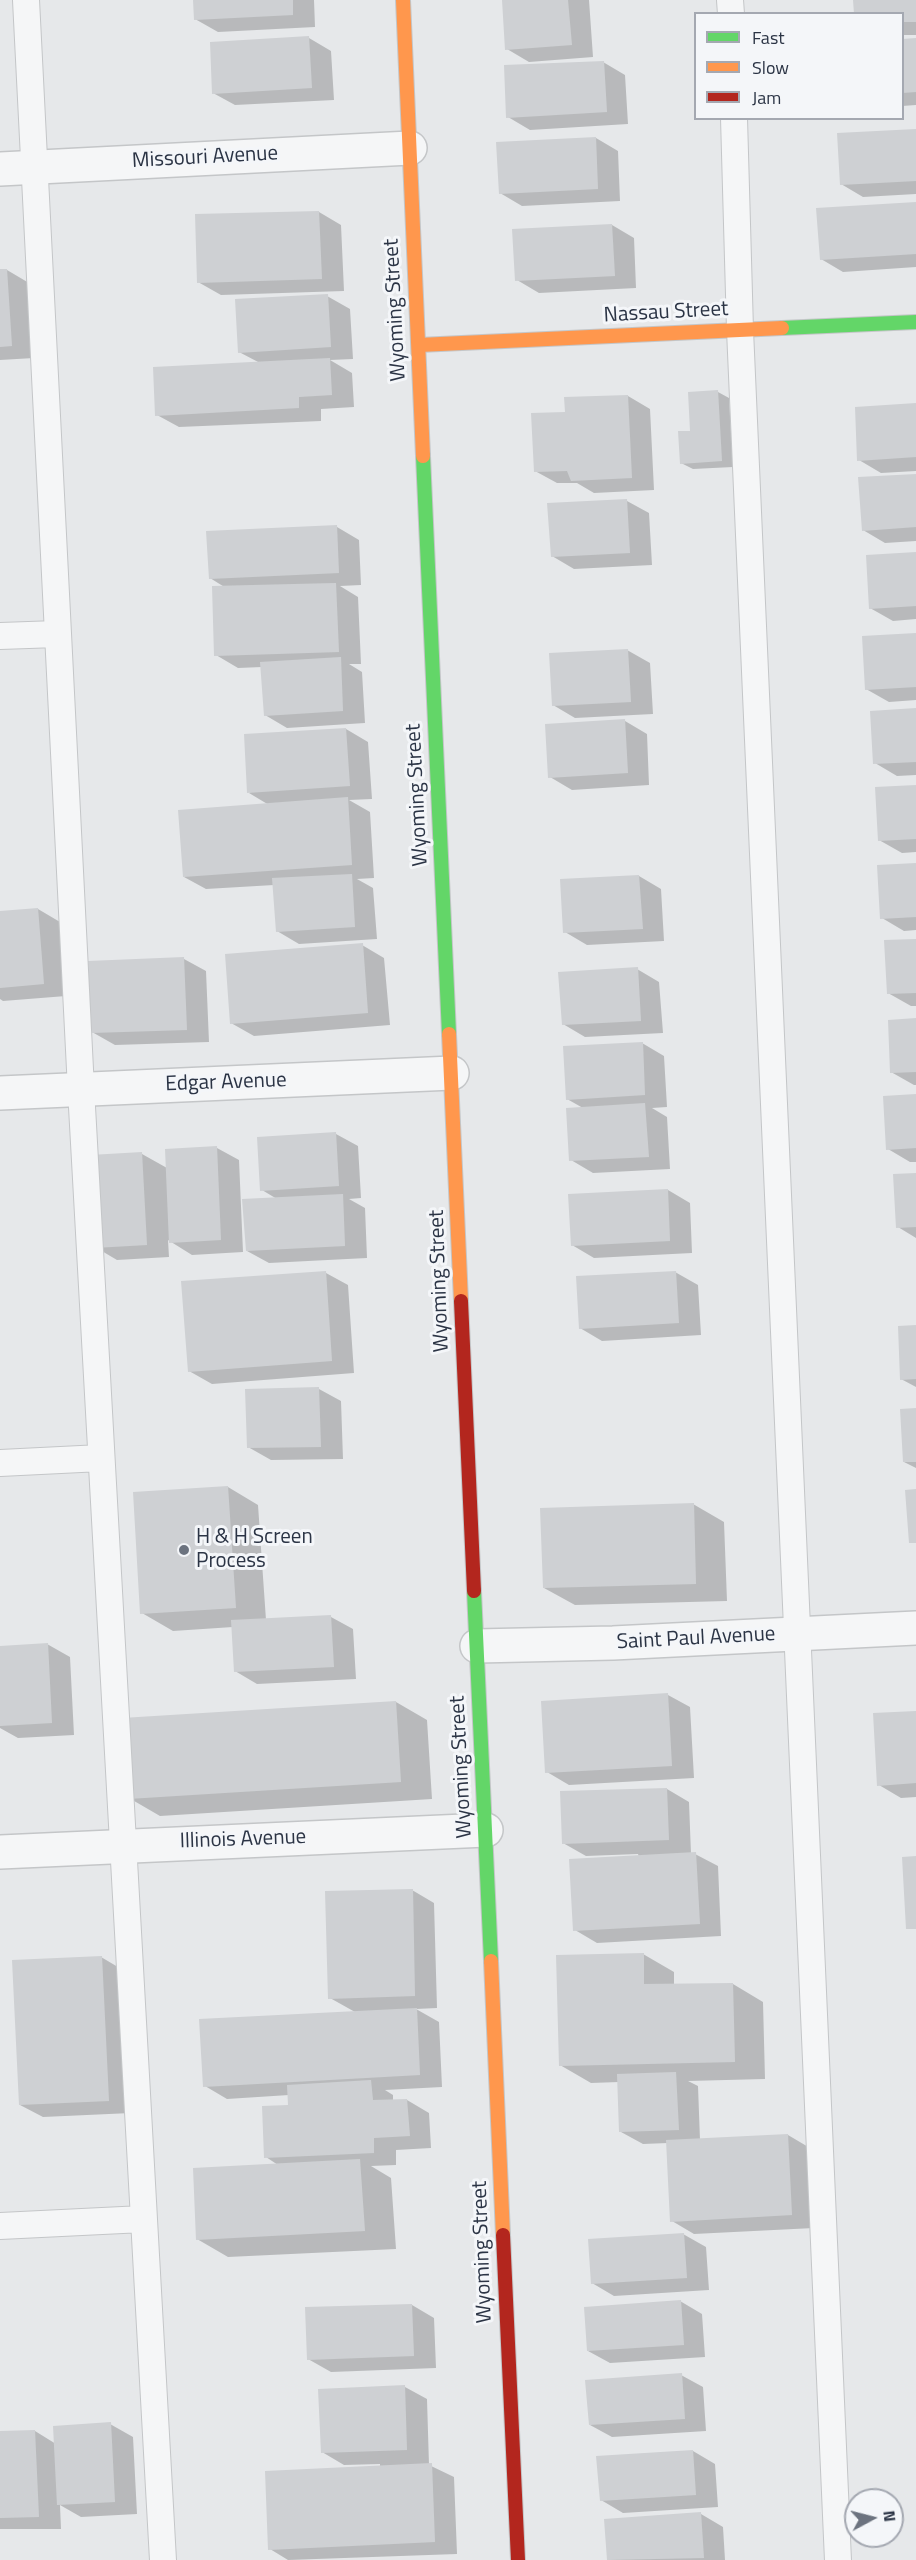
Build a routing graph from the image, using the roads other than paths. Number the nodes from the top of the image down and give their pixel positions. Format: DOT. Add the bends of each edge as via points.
graph roads {
  1 [pos="26,0"];
  2 [pos="404,0"];
  3 [pos="734,120"];
  4 [pos="410,148"];
  5 [pos="33,167"];
  6 [pos="0,169"];
  7 [pos="916,322"];
  8 [pos="740,330"];
  9 [pos="419,345"];
  10 [pos="57,634"];
  11 [pos="0,636"];
  12 [pos="452,1073"];
  13 [pos="81,1089"];
  14 [pos="0,1093"];
  15 [pos="101,1458"];
  16 [pos="0,1463"];
  17 [pos="916,1628"];
  18 [pos="798,1634"];
  19 [pos="477,1646"];
  20 [pos="486,1830"];
  21 [pos="121,1845"];
  22 [pos="0,1852"];
  23 [pos="143,2218"];
  24 [pos="0,2226"];
  25 [pos="163,2560"];
  26 [pos="518,2560"];
  27 [pos="838,2560"];
  1 -- 5 [label="lane"];
  2 -- 4 [label="street, Wyoming Street"];
  3 -- 8 [label="lane"];
  4 -- 5 [label="street, Missouri Avenue"];
  4 -- 9 [label="street, Wyoming Street"];
  5 -- 6 [label="street, Missouri Avenue"];
  5 -- 10 [label="lane"];
  7 -- 8 [label="street, Nassau Street"];
  8 -- 9 [label="street, Nassau Street"];
  8 -- 18 [label="lane"];
  9 -- 12 [label="street, Wyoming Street"];
  10 -- 11 [label="lane"];
  10 -- 13 [label="lane"];
  12 -- 13 [label="street, Edgar Avenue"];
  12 -- 19 [label="street, Wyoming Street"];
  13 -- 14 [label="street, Edgar Avenue"];
  13 -- 15 [label="lane"];
  15 -- 16 [label="lane"];
  15 -- 21 [label="lane"];
  17 -- 18 [label="street, Saint Paul Avenue"];
  18 -- 19 [label="street, Saint Paul Avenue"];
  18 -- 27 [label="lane"];
  19 -- 20 [label="street, Wyoming Street"];
  20 -- 21 [label="street, Illinois Avenue"];
  20 -- 26 [label="street, Wyoming Street"];
  21 -- 22 [label="street, Illinois Avenue"];
  21 -- 23 [label="lane"];
  23 -- 24 [label="lane"];
  23 -- 25 [label="lane"];
}
